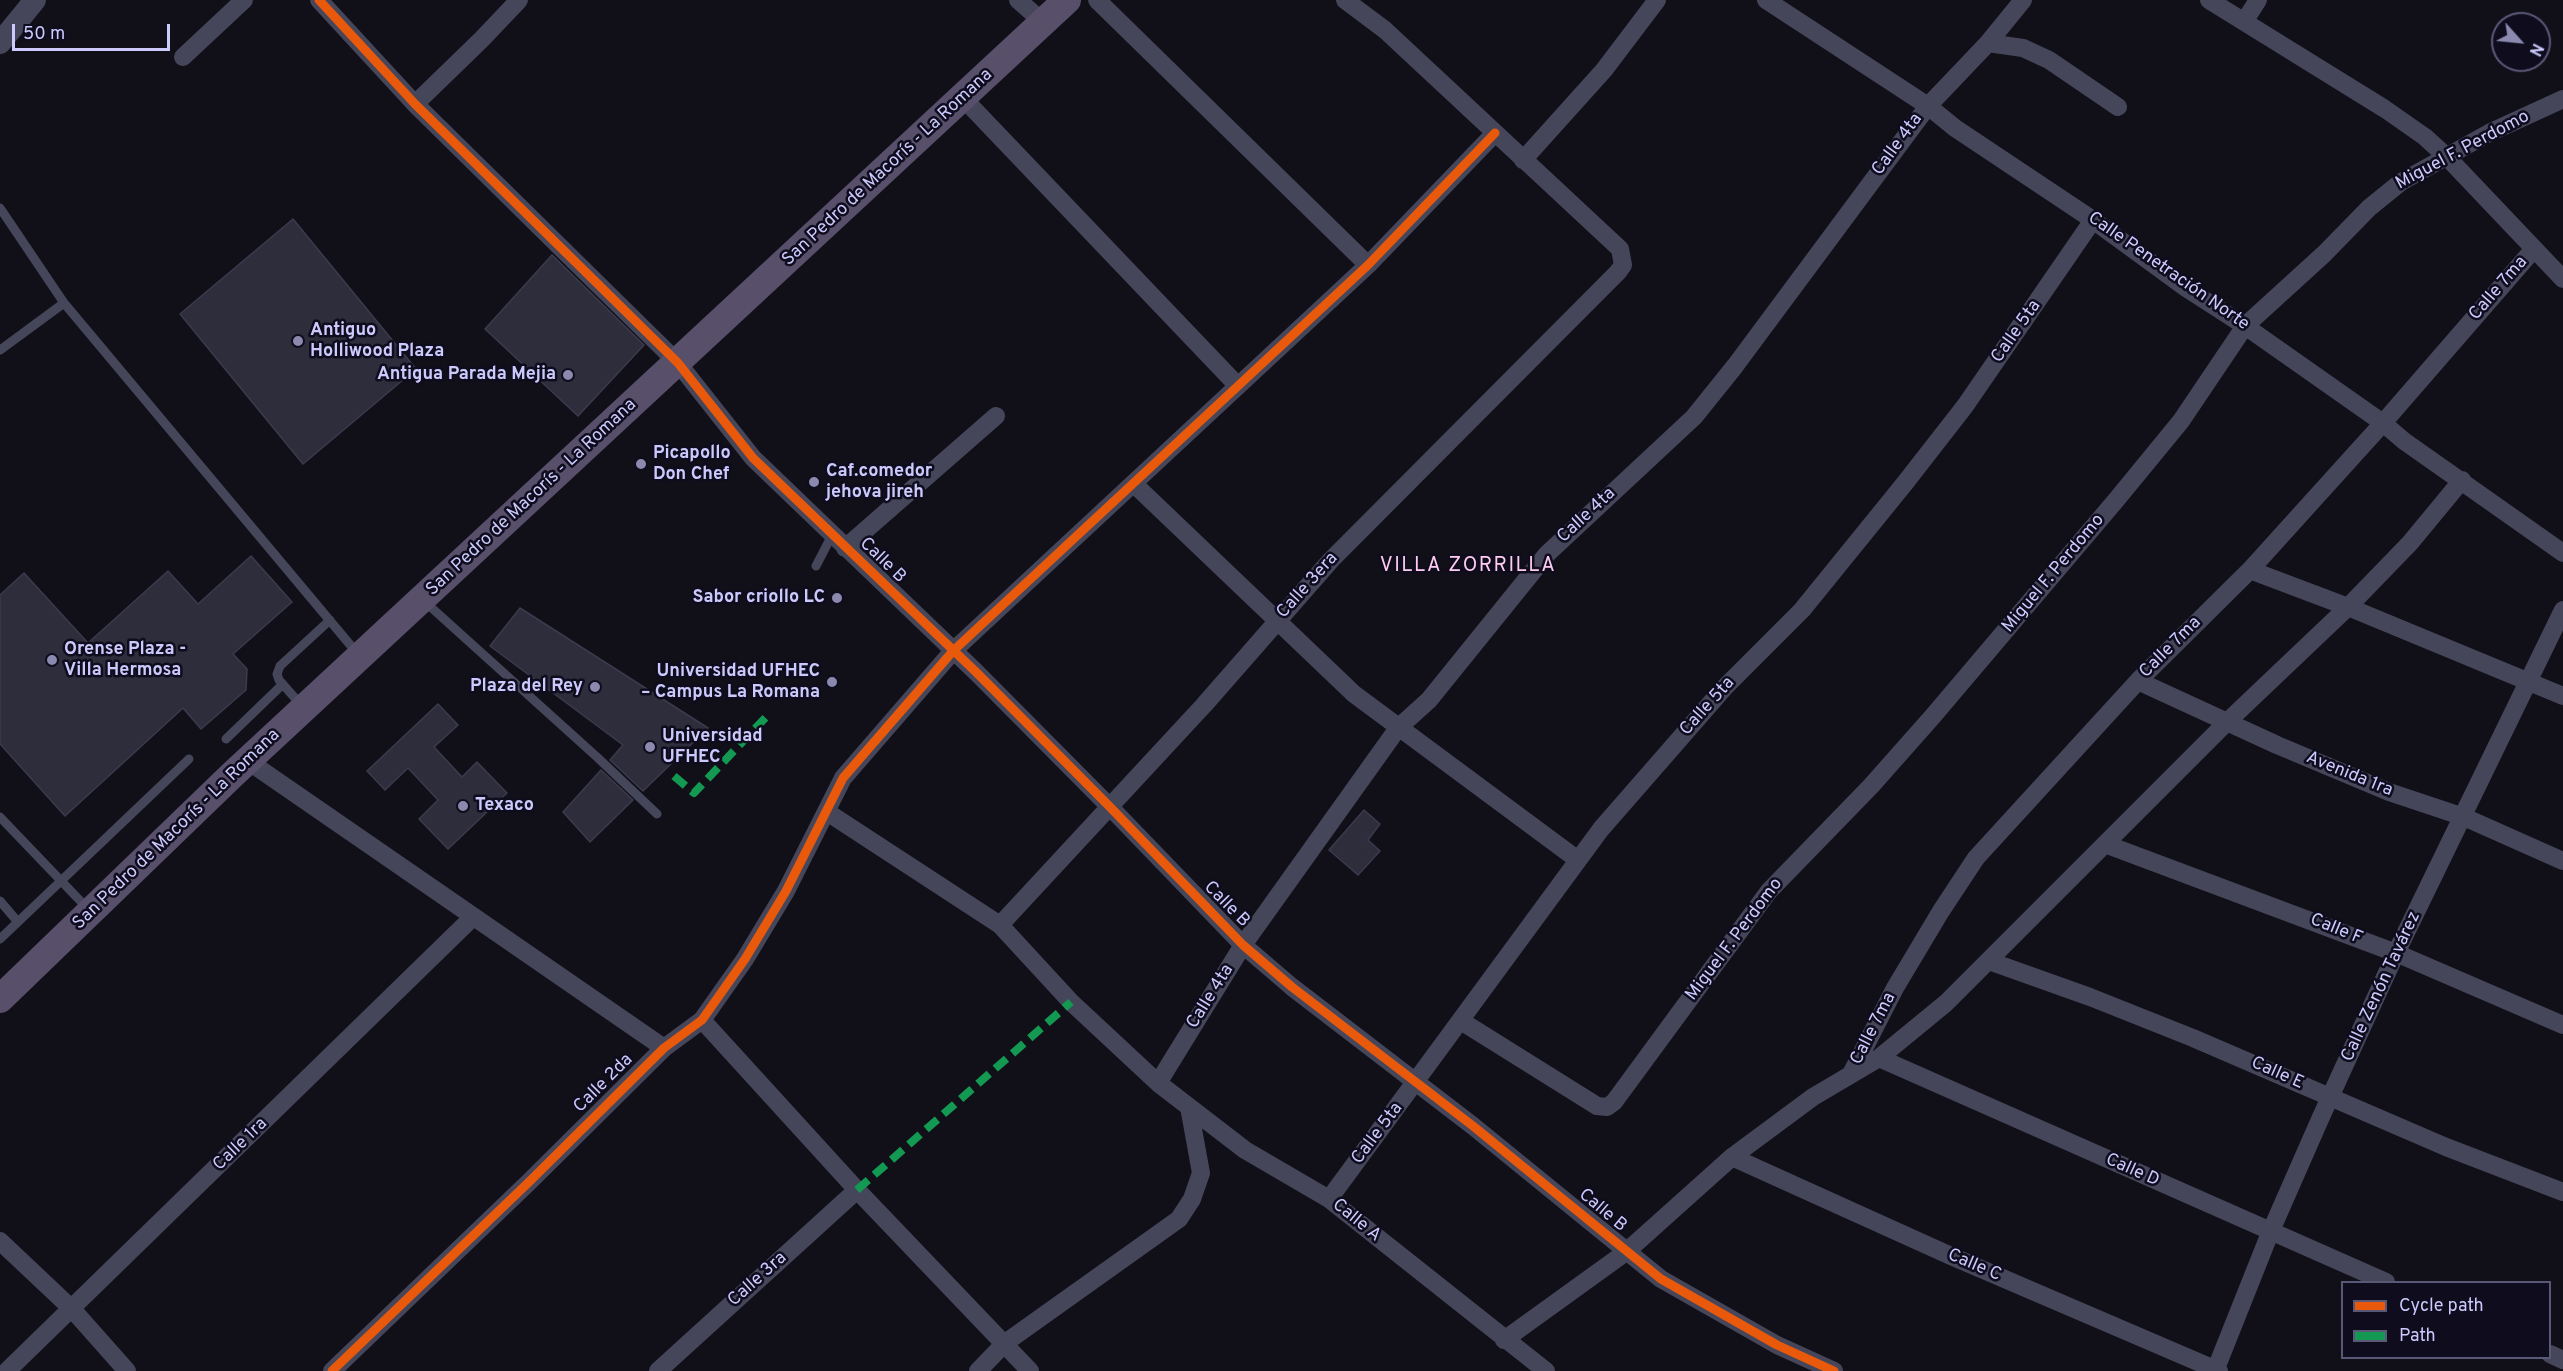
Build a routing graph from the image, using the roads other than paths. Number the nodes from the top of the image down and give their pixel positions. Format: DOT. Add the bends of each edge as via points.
graph roads {
  1 [pos="35,0"];
  2 [pos="244,0"];
  3 [pos="320,0"];
  4 [pos="519,0"];
  5 [pos="1018,0"];
  6 [pos="1067,0"];
  7 [pos="1097,0"];
  8 [pos="1345,0"];
  9 [pos="1657,0"];
  10 [pos="1766,0"];
  11 [pos="2023,0"];
  12 [pos="2209,0"];
  13 [pos="2258,0"];
  14 [pos="2244,22"];
  15 [pos="1044,23"];
  16 [pos="1988,42"];
  17 [pos="0,43"];
  18 [pos="183,57"];
  19 [pos="963,98"];
  20 [pos="2563,99"];
  21 [pos="415,104"];
  22 [pos="1928,106"];
  23 [pos="2118,106"];
  24 [pos="1495,133"];
  25 [pos="2447,157"];
  26 [pos="1523,159"];
  27 [pos="0,208"];
  28 [pos="2093,220"];
  29 [pos="2533,250"];
  30 [pos="1368,265"];
  31 [pos="2563,279"];
  32 [pos="64,303"];
  33 [pos="2246,326"];
  34 [pos="0,350"];
  35 [pos="678,363"];
  36 [pos="1238,386"];
  37 [pos="996,416"];
  38 [pos="2383,423"];
  39 [pos="2462,480"];
  40 [pos="1134,484"];
  41 [pos="838,542"];
  42 [pos="2563,553"];
  43 [pos="816,566"];
  44 [pos="2250,570"];
  45 [pos="422,600"];
  46 [pos="2348,607"];
  47 [pos="2563,610"];
  48 [pos="330,620"];
  49 [pos="1276,621"];
  50 [pos="952,651"];
  51 [pos="361,657"];
  52 [pos="2138,681"];
  53 [pos="2529,682"];
  54 [pos="283,684"];
  55 [pos="2563,696"];
  56 [pos="304,709"];
  57 [pos="2227,722"];
  58 [pos="1398,728"];
  59 [pos="226,739"];
  60 [pos="189,759"];
  61 [pos="248,761"];
  62 [pos="1110,807"];
  63 [pos="827,812"];
  64 [pos="657,814"];
  65 [pos="0,817"];
  66 [pos="2464,817"];
  67 [pos="2105,844"];
  68 [pos="1578,860"];
  69 [pos="2563,861"];
  70 [pos="61,880"];
  71 [pos="0,901"];
  72 [pos="91,911"];
  73 [pos="473,917"];
  74 [pos="18,922"];
  75 [pos="1000,925"];
  76 [pos="0,939"];
  77 [pos="1243,945"];
  78 [pos="2396,953"];
  79 [pos="1989,961"];
  80 [pos="0,999"];
  81 [pos="702,1020"];
  82 [pos="1461,1021"];
  83 [pos="2563,1025"];
  84 [pos="664,1048"];
  85 [pos="1880,1058"];
  86 [pos="1850,1076"];
  87 [pos="1417,1082"];
  88 [pos="1158,1083"];
  89 [pos="2331,1098"];
  90 [pos="1189,1107"];
  91 [pos="1732,1157"];
  92 [pos="857,1190"];
  93 [pos="2563,1192"];
  94 [pos="1329,1199"];
  95 [pos="2270,1233"];
  96 [pos="0,1241"];
  97 [pos="1626,1252"];
  98 [pos="2384,1281"];
  99 [pos="72,1310"];
  100 [pos="1504,1340"];
  101 [pos="1005,1343"];
  102 [pos="2216,1370"];
  103 [pos="7,1371"];
  104 [pos="127,1371"];
  105 [pos="332,1371"];
  106 [pos="658,1371"];
  107 [pos="978,1371"];
  108 [pos="1030,1371"];
  109 [pos="1546,1371"];
  110 [pos="1834,1371"];
  1 -- 17 [label="street"];
  2 -- 18 [label="street"];
  3 -- 21 [label="street, Calle B"];
  4 -- 21 [label="street"];
  5 -- 15 [label="street"];
  6 -- 15 [label="main road, San Pedro de Macorís - La Romana"];
  7 -- 30 [label="street"];
  8 -- 24 [label="street" via="1385,30"];
  9 -- 26 [label="street" via="1604,70"];
  10 -- 22 [label="street, Calle Penetración Norte"];
  11 -- 16 [label="street, Calle 4ta"];
  12 -- 14 [label="street"];
  13 -- 14 [label="street"];
  14 -- 25 [label="street" via="2385,109"];
  15 -- 19 [label="main road, San Pedro de Macorís - La Romana"];
  16 -- 22 [label="street, Calle 4ta"];
  16 -- 23 [label="street" via="2023,48 2049,60"];
  19 -- 35 [label="main road, San Pedro de Macorís - La Romana"];
  19 -- 36 [label="street"];
  20 -- 25 [label="street, Miguel F. Perdomo"];
  21 -- 35 [label="street, Calle B"];
  22 -- 28 [label="street, Calle Penetración Norte"];
  22 -- 58 [label="street, Calle 4ta" via="1694,417 1547,554 1429,700"];
  24 -- 26 [label="street"];
  24 -- 30 [label="street, Calle 2da"];
  25 -- 29 [label="street"];
  25 -- 33 [label="street, Miguel F. Perdomo" via="2401,182 2369,208"];
  26 -- 49 [label="street, Calle 3era" via="1620,249 1623,265 1331,560"];
  27 -- 32 [label="lane"];
  28 -- 33 [label="street, Calle Penetración Norte"];
  28 -- 68 [label="street, Calle 5ta" via="1965,406 1853,550 1802,610 1724,688"];
  29 -- 31 [label="street"];
  29 -- 38 [label="street, Calle 7ma"];
  30 -- 36 [label="street, Calle 2da"];
  32 -- 34 [label="lane"];
  32 -- 48 [label="lane"];
  33 -- 38 [label="street, Calle Penetración Norte"];
  33 -- 82 [label="street, Miguel F. Perdomo" via="2181,421 1934,716 1769,891 1614,1102 1607,1107 1597,1106"];
  35 -- 41 [label="street, Calle B" via="753,459"];
  35 -- 45 [label="main road, San Pedro de Macorís - La Romana"];
  36 -- 40 [label="street, Calle 2da"];
  37 -- 41 [label="street"];
  38 -- 39 [label="street, Calle Penetración Norte"];
  38 -- 44 [label="street, Calle 7ma"];
  39 -- 42 [label="street, Calle Penetración Norte"];
  39 -- 46 [label="street" via="2410,543"];
  40 -- 49 [label="street"];
  40 -- 50 [label="street, Calle 2da"];
  41 -- 43 [label="lane"];
  41 -- 50 [label="street, Calle B"];
  44 -- 46 [label="street"];
  44 -- 52 [label="street, Calle 7ma"];
  45 -- 51 [label="main road, San Pedro de Macorís - La Romana"];
  45 -- 64 [label="lane"];
  46 -- 53 [label="street"];
  46 -- 57 [label="street"];
  47 -- 53 [label="street, Calle Zenón Tavárez"];
  48 -- 51 [label="lane"];
  48 -- 54 [label="lane" via="280,666 277,674"];
  49 -- 58 [label="street" via="1354,694"];
  49 -- 62 [label="street, Calle 3era"];
  50 -- 62 [label="street, Calle B"];
  50 -- 63 [label="street, Calle 2da" via="843,778"];
  51 -- 56 [label="main road, San Pedro de Macorís - La Romana"];
  52 -- 57 [label="street, Avenida 1ra"];
  52 -- 86 [label="street, Calle 7ma" via="1976,858 1895,988"];
  53 -- 55 [label="street"];
  53 -- 66 [label="street, Calle Zenón Tavárez"];
  54 -- 56 [label="lane"];
  54 -- 59 [label="lane"];
  56 -- 61 [label="main road, San Pedro de Macorís - La Romana"];
  57 -- 66 [label="street, Avenida 1ra" via="2389,792"];
  57 -- 67 [label="street"];
  58 -- 68 [label="street"];
  58 -- 77 [label="street, Calle 4ta"];
  60 -- 70 [label="lane"];
  61 -- 72 [label="main road, San Pedro de Macorís - La Romana"];
  61 -- 73 [label="street"];
  62 -- 75 [label="street, Calle 3era"];
  62 -- 77 [label="street, Calle B"];
  63 -- 75 [label="street, Calle A"];
  63 -- 81 [label="street, Calle 2da" via="786,891"];
  65 -- 70 [label="lane"];
  66 -- 69 [label="street, Avenida 1ra"];
  66 -- 78 [label="street, Calle Zenón Tavárez"];
  67 -- 78 [label="street, Calle F"];
  67 -- 79 [label="street"];
  68 -- 82 [label="street, Calle 5ta"];
  70 -- 72 [label="lane"];
  70 -- 74 [label="lane"];
  71 -- 74 [label="lane"];
  72 -- 80 [label="main road, San Pedro de Macorís - La Romana"];
  73 -- 84 [label="street"];
  73 -- 99 [label="street, Calle 1ra"];
  74 -- 76 [label="lane"];
  75 -- 88 [label="street, Calle A" via="1071,1002"];
  77 -- 87 [label="street, Calle B"];
  77 -- 88 [label="street, Calle 4ta"];
  78 -- 83 [label="street, Calle F"];
  78 -- 89 [label="street, Calle Zenón Tavárez"];
  79 -- 85 [label="street"];
  79 -- 89 [label="street, Calle E" via="2193,1038"];
  81 -- 84 [label="street, Calle 2da"];
  81 -- 92 [label="street"];
  82 -- 87 [label="street, Calle 5ta"];
  84 -- 105 [label="street, Calle 2da"];
  85 -- 86 [label="street"];
  85 -- 95 [label="street, Calle D"];
  86 -- 91 [label="street" via="1813,1097"];
  87 -- 94 [label="street, Calle 5ta"];
  87 -- 97 [label="street, Calle B"];
  88 -- 90 [label="street, Calle A"];
  89 -- 93 [label="street, Calle E"];
  89 -- 95 [label="street, Calle Zenón Tavárez"];
  90 -- 94 [label="street, Calle A" via="1245,1150"];
  90 -- 101 [label="street" via="1201,1173 1192,1199 1179,1219"];
  91 -- 97 [label="street"];
  91 -- 102 [label="street, Calle C" via="1951,1257"];
  92 -- 101 [label="street"];
  92 -- 106 [label="street, Calle 3ra"];
  94 -- 100 [label="street, Calle A"];
  95 -- 98 [label="street, Calle D"];
  95 -- 102 [label="street, Calle Zenón Tavárez"];
  96 -- 99 [label="street"];
  97 -- 100 [label="street"];
  97 -- 110 [label="street, Calle B" via="1660,1279 1777,1345"];
  99 -- 103 [label="street, Calle 1ra"];
  99 -- 104 [label="street"];
  100 -- 109 [label="street, Calle A"];
  101 -- 107 [label="street"];
  101 -- 108 [label="street"];
}
